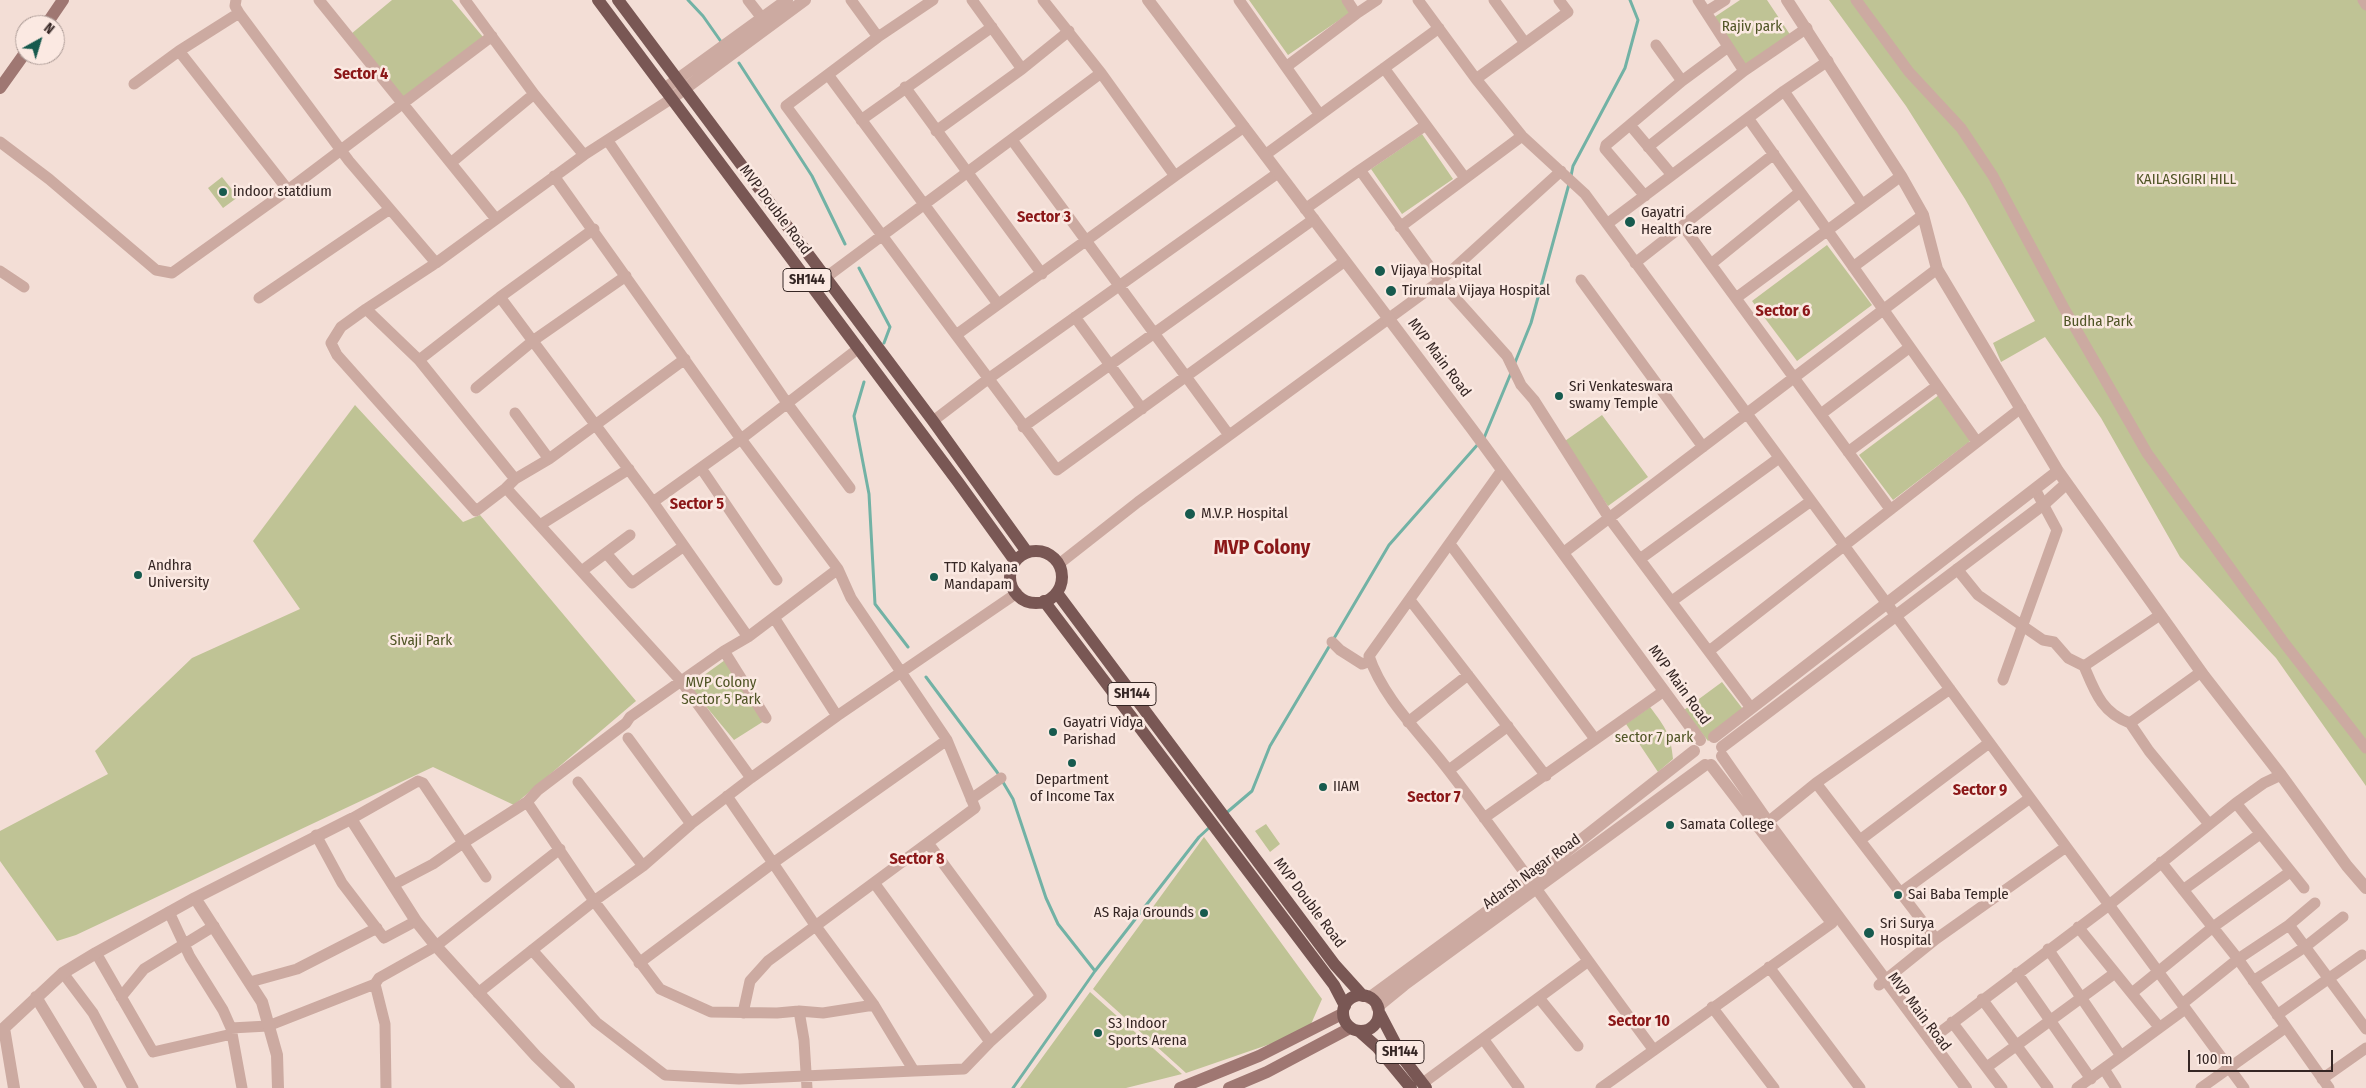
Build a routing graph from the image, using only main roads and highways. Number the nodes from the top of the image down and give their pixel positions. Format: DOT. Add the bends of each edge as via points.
graph roads {
  1 [pos="63,0"];
  2 [pos="598,0"];
  3 [pos="621,3"];
  4 [pos="53,15"];
  5 [pos="610,16"];
  6 [pos="16,65"];
  7 [pos="0,88"];
  8 [pos="871,340"];
  9 [pos="859,348"];
  10 [pos="933,421"];
  11 [pos="920,430"];
  12 [pos="1027,552"];
  13 [pos="1015,561"];
  14 [pos="1057,593"];
  15 [pos="1044,601"];
  16 [pos="1090,638"];
  17 [pos="1078,646"];
  18 [pos="1198,780"];
  19 [pos="1187,790"];
  20 [pos="1268,875"];
  21 [pos="1257,883"];
  22 [pos="1373,1007"];
  23 [pos="1343,1010"];
  24 [pos="1355,1030"];
  25 [pos="1415,1087"];
  26 [pos="1180,1088"];
  27 [pos="1229,1088"];
  1 -- 4 [label="main road"];
  2 -- 5 [label="main road, MVP Double Road / SH144"];
  3 -- 5 [label="main road"];
  3 -- 8 [label="main road, MVP Double Road / SH144"];
  5 -- 9 [label="main road, MVP Double Road / SH144"];
  6 -- 7 [label="main road"];
  8 -- 9 [label="main road"];
  8 -- 10 [label="main road, MVP Double Road / SH144"];
  9 -- 11 [label="main road, MVP Double Road / SH144"];
  10 -- 11 [label="main road"];
  10 -- 12 [label="main road, MVP Double Road / SH144"];
  11 -- 13 [label="main road, MVP Double Road / SH144"];
  12 -- 13 [label="main road"];
  12 -- 14 [label="main road" via="1045,552 1059,564 1062,579"];
  13 -- 15 [label="main road" via="1010,578 1017,594 1029,602"];
  14 -- 15 [label="main road"];
  14 -- 16 [label="main road, SH144"];
  15 -- 17 [label="main road, SH144"];
  16 -- 17 [label="main road"];
  16 -- 18 [label="main road, SH144"];
  17 -- 19 [label="main road, SH144"];
  18 -- 19 [label="main road"];
  18 -- 20 [label="main road, MVP Double Road / SH144"];
  19 -- 21 [label="main road, MVP Double Road / SH144"];
  20 -- 21 [label="main road"];
  20 -- 22 [label="main road, MVP Double Road / SH144" via="1337,967"];
  21 -- 23 [label="main road, MVP Double Road / SH144" via="1334,985"];
  22 -- 23 [label="main road" via="1349,1000"];
  22 -- 24 [label="main road, SH144" via="1373,1026"];
  22 -- 25 [label="main road, MVP Double Road / SH144" via="1404,1058"];
  23 -- 24 [label="main road, SH144"];
  23 -- 26 [label="main road" via="1260,1056"];
  24 -- 25 [label="main road, SH144" via="1377,1046"];
  24 -- 27 [label="main road"];
}
